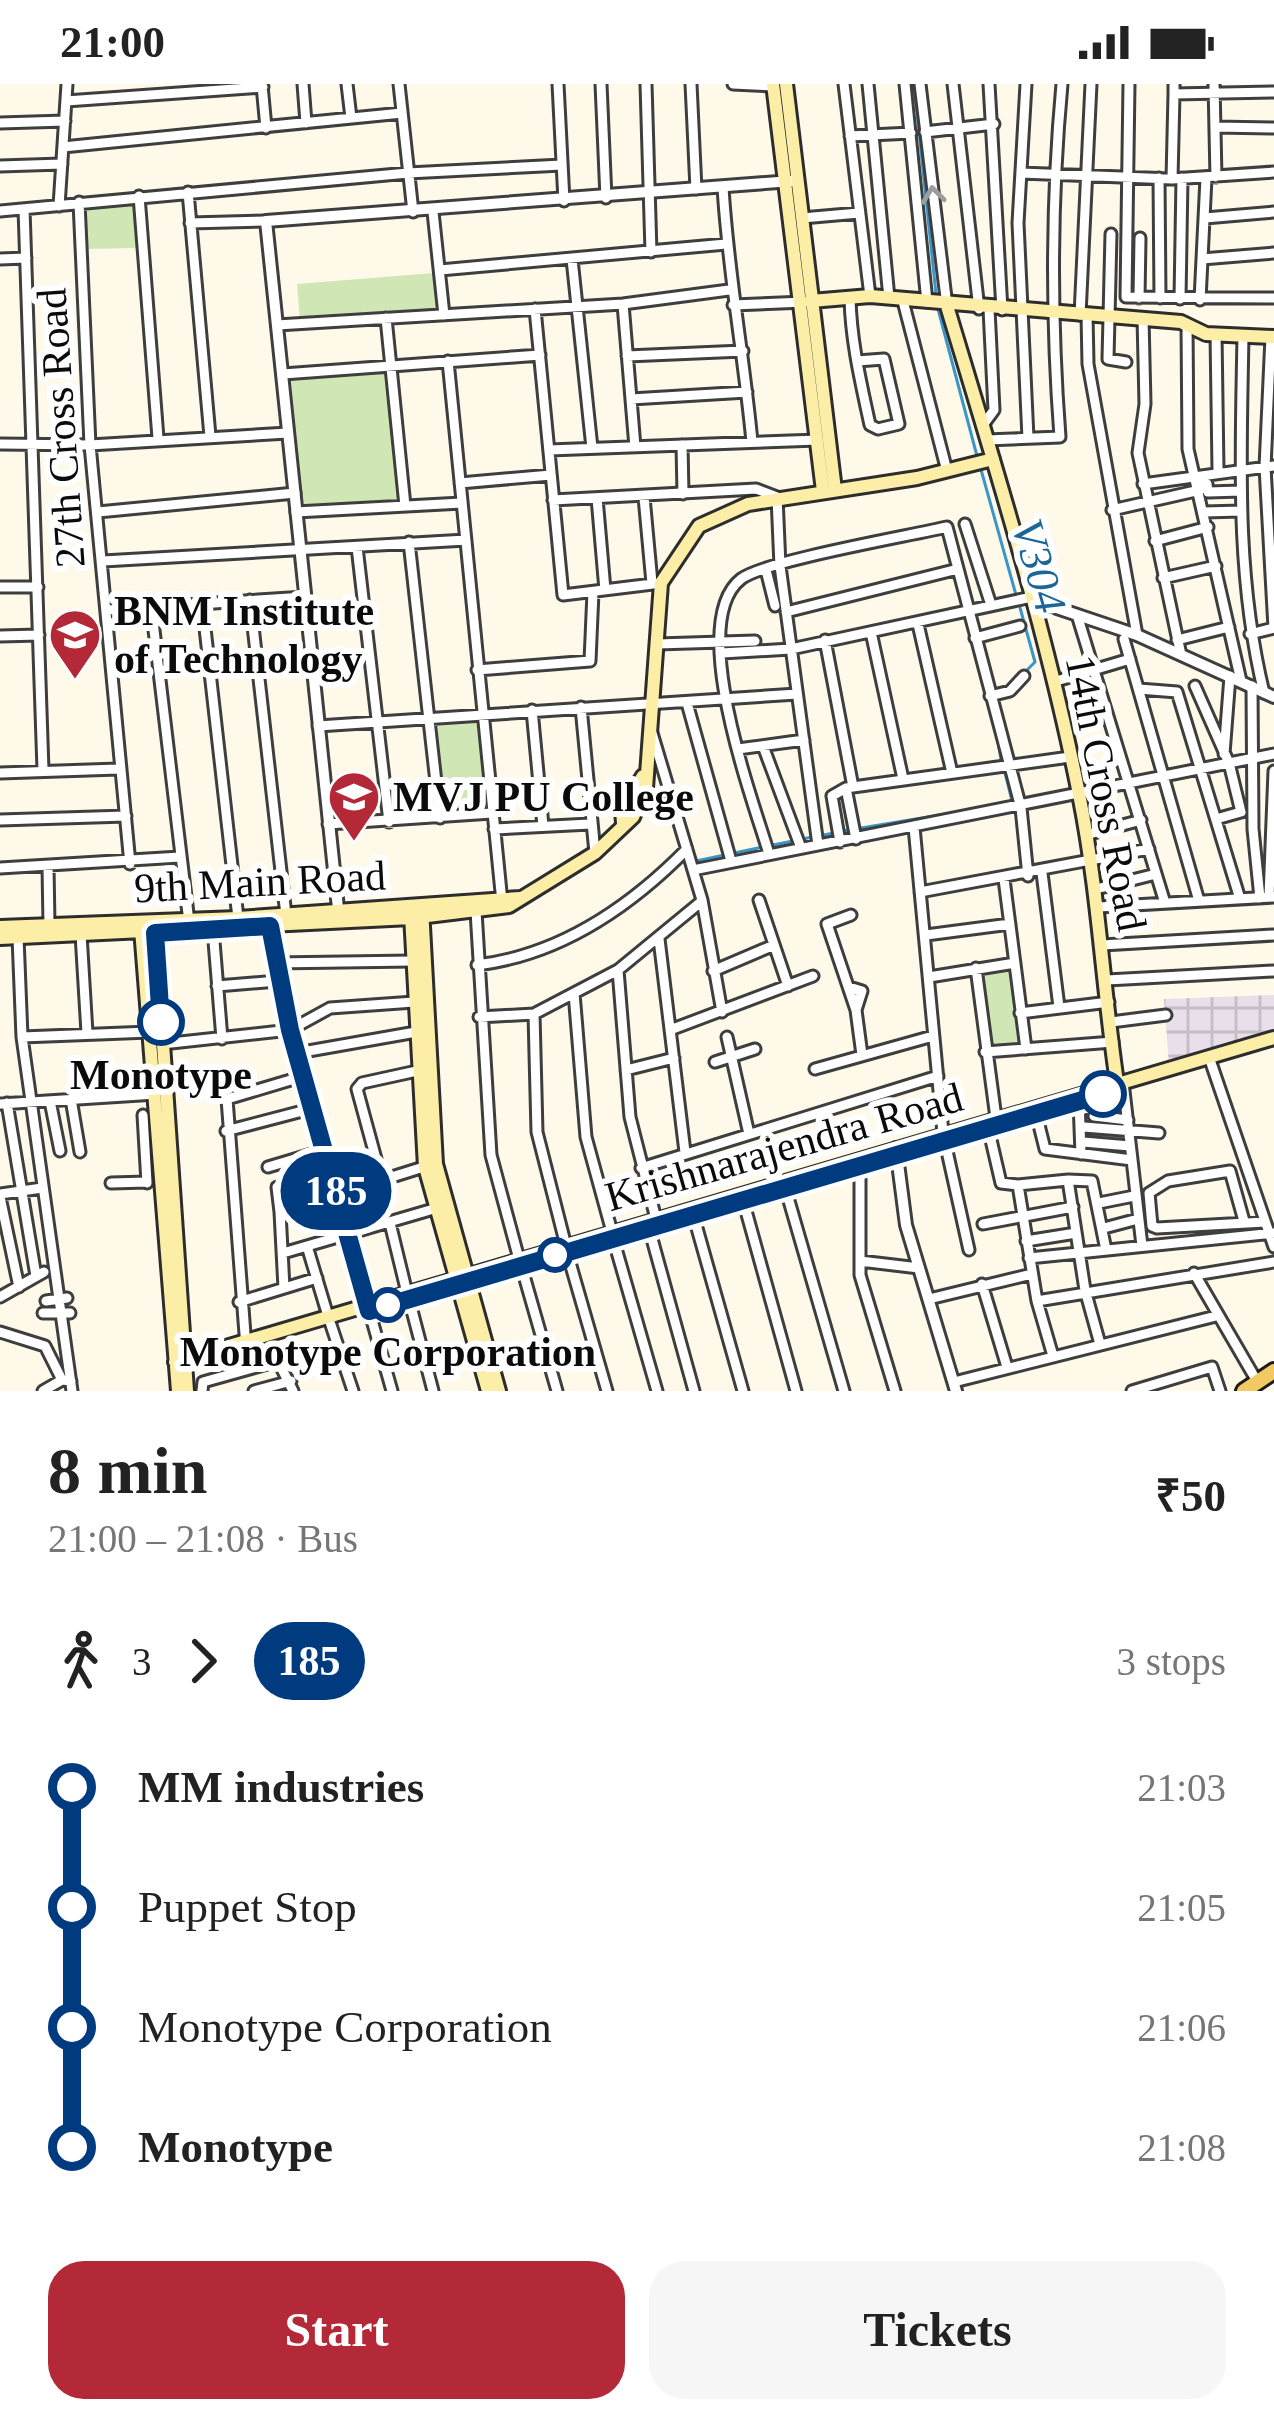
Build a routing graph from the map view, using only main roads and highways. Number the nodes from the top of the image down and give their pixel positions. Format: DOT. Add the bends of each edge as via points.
graph roads {
  1 [pos="778,85"];
  2 [pos="790,181"];
  3 [pos="806,302"];
  4 [pos="937,304"];
  5 [pos="1273,337"];
  6 [pos="984,461"];
  7 [pos="835,490"];
  8 [pos="502,903"];
  9 [pos="416,912"];
  10 [pos="339,916"];
  11 [pos="189,925"];
  12 [pos="0,927"];
  13 [pos="148,927"];
  14 [pos="0,938"];
  15 [pos="1274,1041"];
  16 [pos="424,1069"];
  17 [pos="1120,1086"];
  18 [pos="159,1094"];
  19 [pos="992,1123"];
  20 [pos="896,1151"];
  21 [pos="430,1166"];
  22 [pos="652,1223"];
  23 [pos="462,1280"];
  24 [pos="180,1363"];
  25 [pos="1274,1371"];
  26 [pos="1259,1387"];
  27 [pos="183,1391"];
  28 [pos="488,1391"];
  29 [pos="499,1391"];
  1 -- 2 [label="main road"];
  2 -- 3 [label="main road"];
  2 -- 3 [label="main road" via="802,218"];
  3 -- 4 [label="main road" via="870,296"];
  3 -- 7 [label="main road"];
  3 -- 7 [label="main road" via="818,440"];
  4 -- 5 [label="main road" via="1143,318"];
  4 -- 6 [label="main road, 14th Cross Road" via="983,425"];
  6 -- 7 [label="main road, 9th Main Road"];
  6 -- 17 [label="main road, 14th Cross Road" via="1053,682 1079,797"];
  7 -- 8 [label="main road, 9th Main Road" via="748,503 699,526 656,583 652,733 646,788 633,818 595,854"];
  8 -- 9 [label="main road, 9th Main Road"];
  8 -- 9 [label="main road, 9th Main Road"];
  9 -- 10 [label="main road, 9th Main Road"];
  9 -- 16 [label="main road"];
  9 -- 16 [label="main road" via="414,1002"];
  10 -- 11 [label="main road, 9th Main Road"];
  10 -- 11 [label="main road, 9th Main Road"];
  11 -- 13 [label="main road, 9th Main Road"];
  12 -- 13 [label="main road, 9th Main Road"];
  13 -- 14 [label="main road, 9th Main Road"];
  13 -- 18 [label="main road"];
  13 -- 18 [label="main road" via="162,1044"];
  15 -- 17 [label="main road, Krishnarajendra Road"];
  16 -- 21 [label="main road"];
  17 -- 19 [label="main road, Krishnarajendra Road"];
  17 -- 19 [label="main road"];
  18 -- 24 [label="main road"];
  18 -- 24 [label="main road" via="155,1182"];
  19 -- 20 [label="main road"];
  20 -- 22 [label="main road, Krishnarajendra Road"];
  20 -- 22 [label="main road"];
  21 -- 23 [label="main road"];
  21 -- 23 [label="main road"];
  22 -- 23 [label="main road"];
  23 -- 24 [label="main road"];
  23 -- 28 [label="main road"];
  23 -- 29 [label="main road"];
  24 -- 27 [label="main road"];
  25 -- 26 [label="main road"];
}
